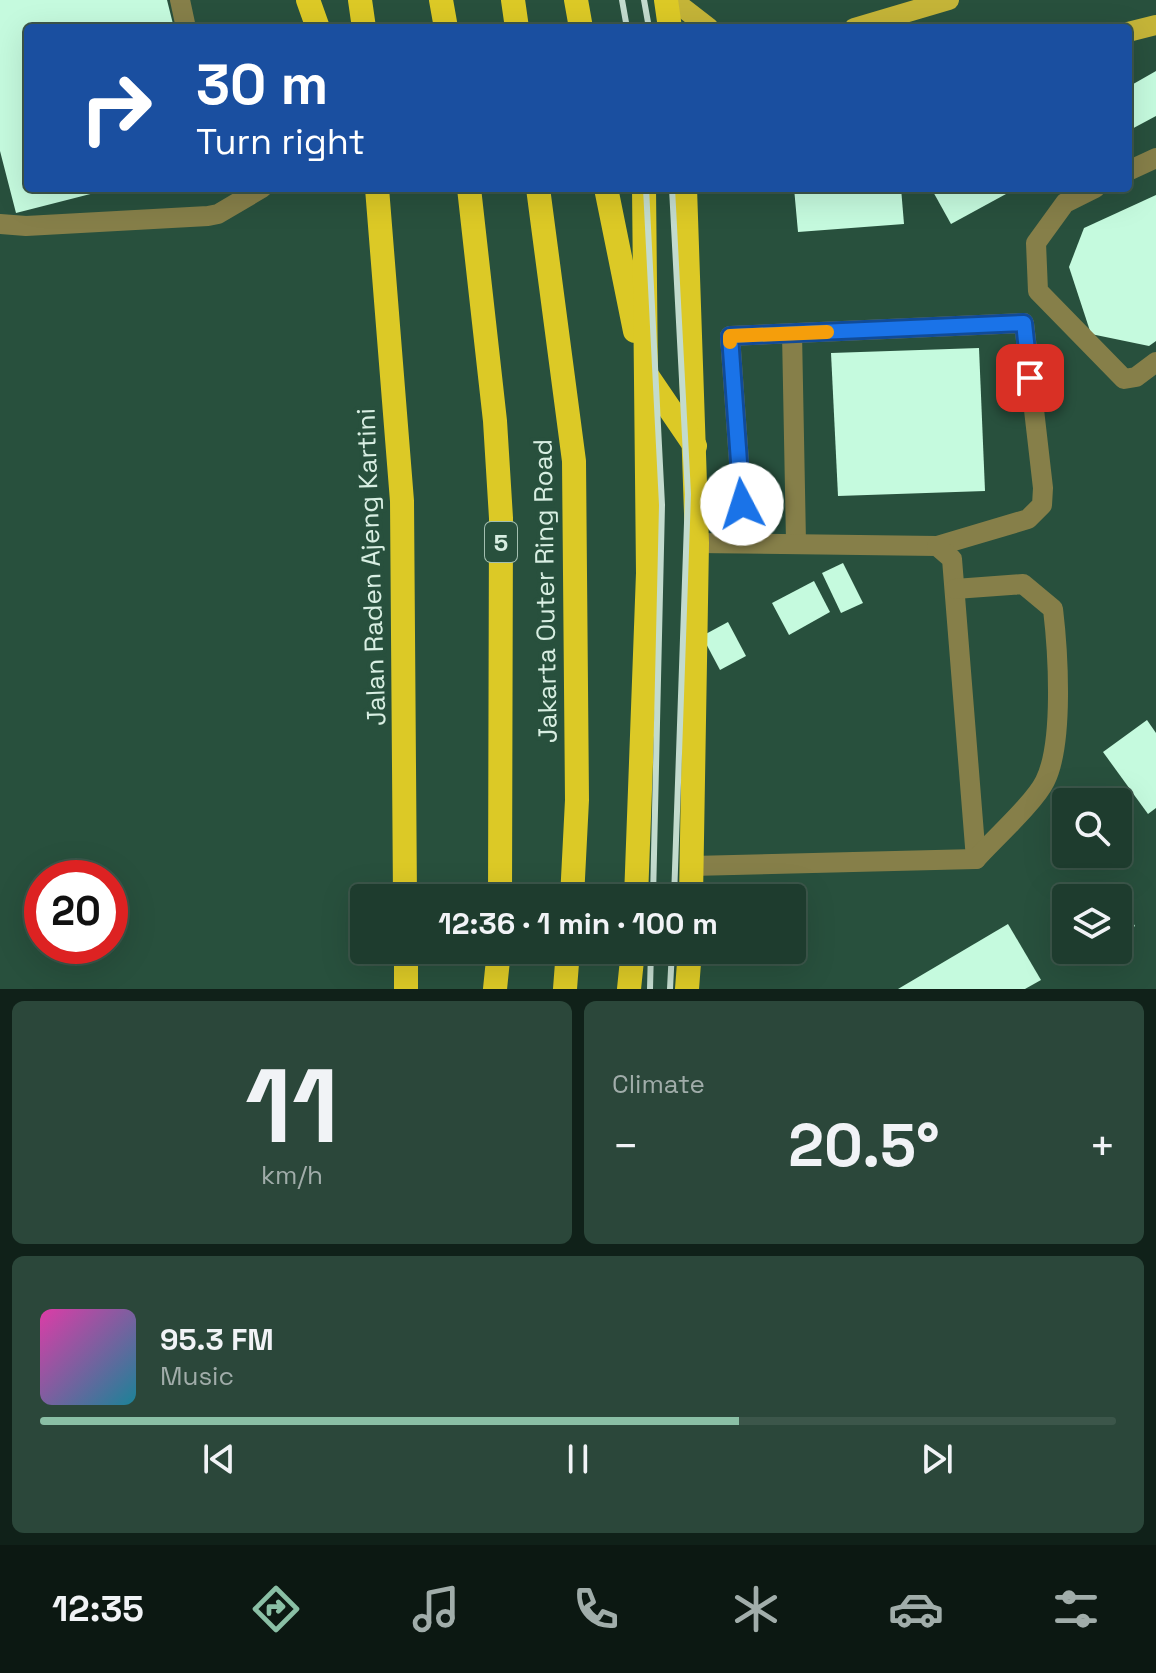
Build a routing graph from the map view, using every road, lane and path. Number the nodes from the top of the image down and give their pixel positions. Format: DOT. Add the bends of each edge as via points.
graph roads {
  1 [pos="180,0"];
  2 [pos="308,0"];
  3 [pos="360,0"];
  4 [pos="441,0"];
  5 [pos="513,0"];
  6 [pos="576,0"];
  7 [pos="666,0"];
  8 [pos="673,0"];
  9 [pos="949,0"];
  10 [pos="185,24"];
  11 [pos="317,24"];
  12 [pos="363,24"];
  13 [pos="445,24"];
  14 [pos="516,24"];
  15 [pos="580,24"];
  16 [pos="669,24"];
  17 [pos="704,24"];
  18 [pos="868,24"];
  19 [pos="1156,25"];
  20 [pos="1132,31"];
  21 [pos="1156,158"];
  22 [pos="1132,169"];
  23 [pos="222,192"];
  24 [pos="255,192"];
  25 [pos="377,192"];
  26 [pos="469,192"];
  27 [pos="539,192"];
  28 [pos="607,192"];
  29 [pos="644,192"];
  30 [pos="685,192"];
  31 [pos="1087,192"];
  32 [pos="225,209"];
  33 [pos="0,224"];
  34 [pos="792,333"];
  35 [pos="1156,362"];
  36 [pos="647,378"];
  37 [pos="695,447"];
  38 [pos="696,505"];
  39 [pos="796,542"];
  40 [pos="709,543"];
  41 [pos="937,546"];
  42 [pos="955,589"];
  43 [pos="976,859"];
  44 [pos="692,866"];
  45 [pos="405,884"];
  46 [pos="500,884"];
  47 [pos="573,884"];
  48 [pos="637,884"];
  49 [pos="691,884"];
  50 [pos="406,964"];
  51 [pos="498,964"];
  52 [pos="567,964"];
  53 [pos="632,964"];
  54 [pos="689,964"];
  55 [pos="406,989"];
  56 [pos="495,989"];
  57 [pos="565,989"];
  58 [pos="629,989"];
  59 [pos="687,989"];
  1 -- 10 [label="lane"];
  2 -- 11 [label="highway"];
  3 -- 12 [label="highway"];
  4 -- 13 [label="highway"];
  5 -- 14 [label="highway"];
  6 -- 15 [label="highway"];
  7 -- 16 [label="highway"];
  8 -- 17 [label="main road"];
  9 -- 18 [label="main road"];
  19 -- 20 [label="main road"];
  21 -- 22 [label="lane"];
  23 -- 32 [label="lane"];
  24 -- 32 [label="lane"];
  25 -- 45 [label="highway, Jalan Raden Ajeng Kartini" via="402,501"];
  26 -- 46 [label="highway, Jakarta Outer Ring Road / 5" via="501,518"];
  27 -- 47 [label="highway, Jakarta Outer Ring Road" via="574,461 577,784"];
  28 -- 36 [label="highway"];
  29 -- 36 [label="highway"];
  30 -- 37 [label="highway"];
  31 -- 35 [label="lane" via="1065,203 1036,243 1038,291 1124,379"];
  32 -- 33 [label="lane" via="208,216"];
  34 -- 38 [label="lane" via="730,336 742,504"];
  34 -- 39 [label="lane"];
  34 -- 41 [label="lane" via="1024,323 1042,505 1028,519"];
  36 -- 37 [label="highway"];
  36 -- 48 [label="highway" via="648,573"];
  37 -- 38 [label="highway"];
  38 -- 40 [label="highway"];
  39 -- 40 [label="lane"];
  39 -- 41 [label="lane"];
  40 -- 44 [label="highway"];
  41 -- 42 [label="lane" via="952,559"];
  42 -- 43 [label="lane"];
  42 -- 43 [label="lane" via="1023,584 1053,609 1058,651 1054,744 1045,782"];
  43 -- 44 [label="lane"];
  44 -- 49 [label="highway"];
  50 -- 55 [label="highway"];
  51 -- 56 [label="highway"];
  52 -- 57 [label="highway"];
  53 -- 58 [label="highway"];
  54 -- 59 [label="highway"];
}
